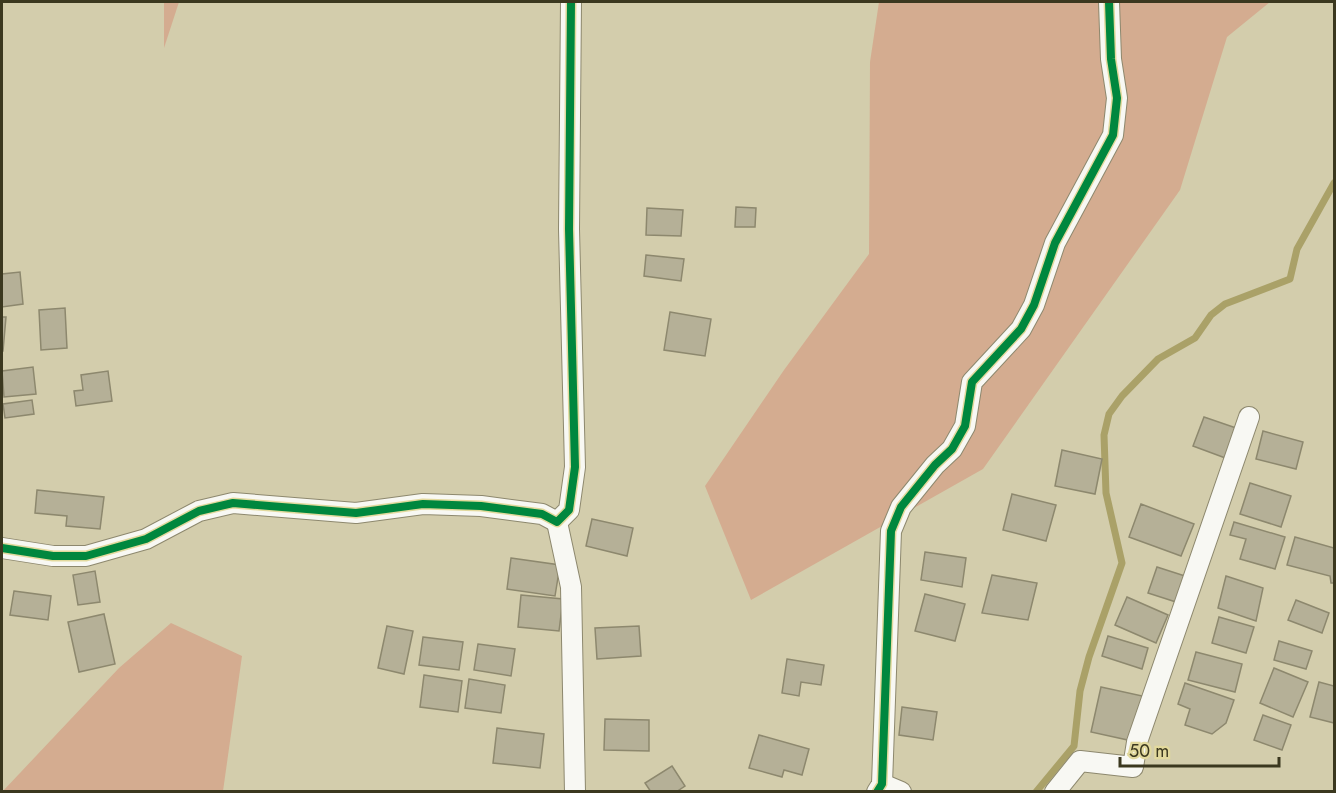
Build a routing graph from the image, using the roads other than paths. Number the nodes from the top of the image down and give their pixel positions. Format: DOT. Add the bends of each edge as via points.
graph roads {
  1 [pos="571,2"];
  2 [pos="1109,2"];
  3 [pos="1249,417"];
  4 [pos="557,522"];
  5 [pos="2,548"];
  6 [pos="879,788"];
  7 [pos="575,792"];
  8 [pos="902,792"];
  9 [pos="1055,792"];
  1 -- 4 [label="street" via="569,229 575,467 569,510"];
  2 -- 6 [label="street" via="1117,98 1113,135 1055,243 1034,305 1021,329 972,382 964,426 952,449 901,507 891,531"];
  3 -- 9 [label="street" via="1137,742 1133,767 1080,761"];
  4 -- 5 [label="street" via="542,514 481,506 423,504 356,513 233,503 199,511 146,539 86,556 53,556"];
  4 -- 7 [label="street" via="571,587"];
  6 -- 8 [label="street"];
}
